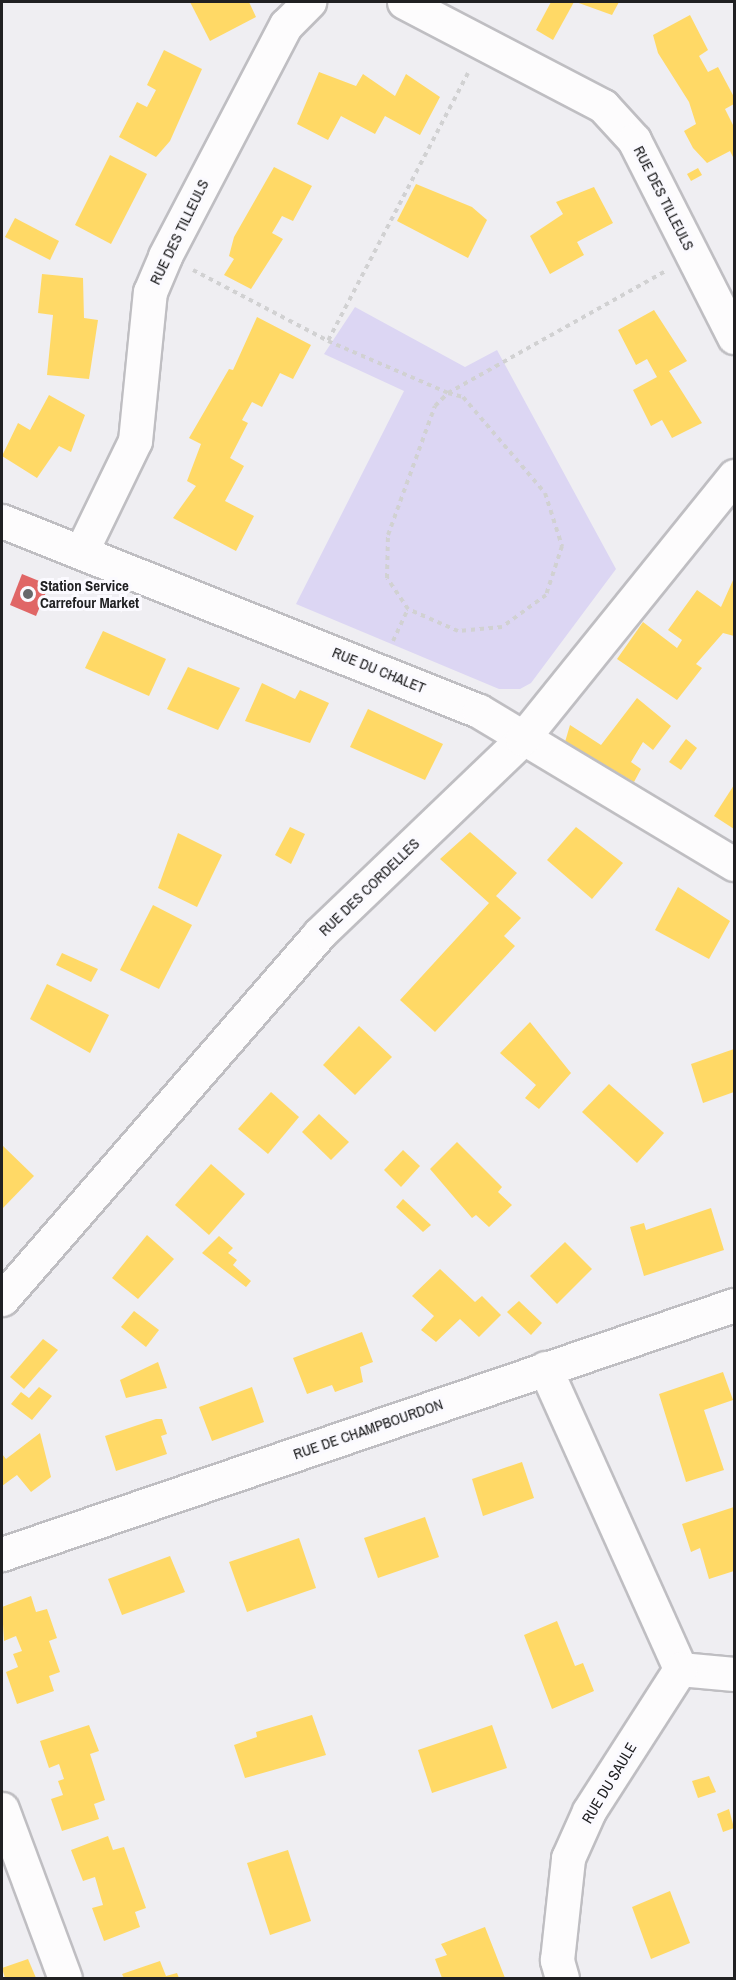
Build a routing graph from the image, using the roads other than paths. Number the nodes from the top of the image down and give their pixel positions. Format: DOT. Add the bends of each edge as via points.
graph roads {
  1 [pos="309,2"];
  2 [pos="404,2"];
  3 [pos="735,337"];
  4 [pos="735,476"];
  5 [pos="2,521"];
  6 [pos="82,550"];
  7 [pos="522,739"];
  8 [pos="735,864"];
  9 [pos="2,1299"];
  10 [pos="735,1305"];
  11 [pos="545,1368"];
  12 [pos="2,1554"];
  13 [pos="680,1668"];
  14 [pos="735,1674"];
  15 [pos="2,1809"];
  16 [pos="65,1978"];
  17 [pos="562,1978"];
  1 -- 6 [label="street, RUE DES TILLEULS" via="286,25 150,292 135,441"];
  2 -- 3 [label="street, RUE DES TILLEULS" via="603,106 634,140"];
  4 -- 7 [label="street, RUE DES CORDELLES"];
  5 -- 6 [label="street, RUE DU CHALET"];
  6 -- 7 [label="street, RUE DU CHALET" via="479,711"];
  7 -- 8 [label="street, RUE DU CHALET"];
  7 -- 9 [label="street, RUE DES CORDELLES" via="319,934"];
  10 -- 11 [label="street, RUE DE CHAMPBOURDON"];
  11 -- 12 [label="street, RUE DE CHAMPBOURDON"];
  11 -- 13 [label="street"];
  13 -- 14 [label="street"];
  13 -- 17 [label="street, RUE DU SAULE" via="589,1811 568,1858 557,1959"];
  15 -- 16 [label="street"];
}
